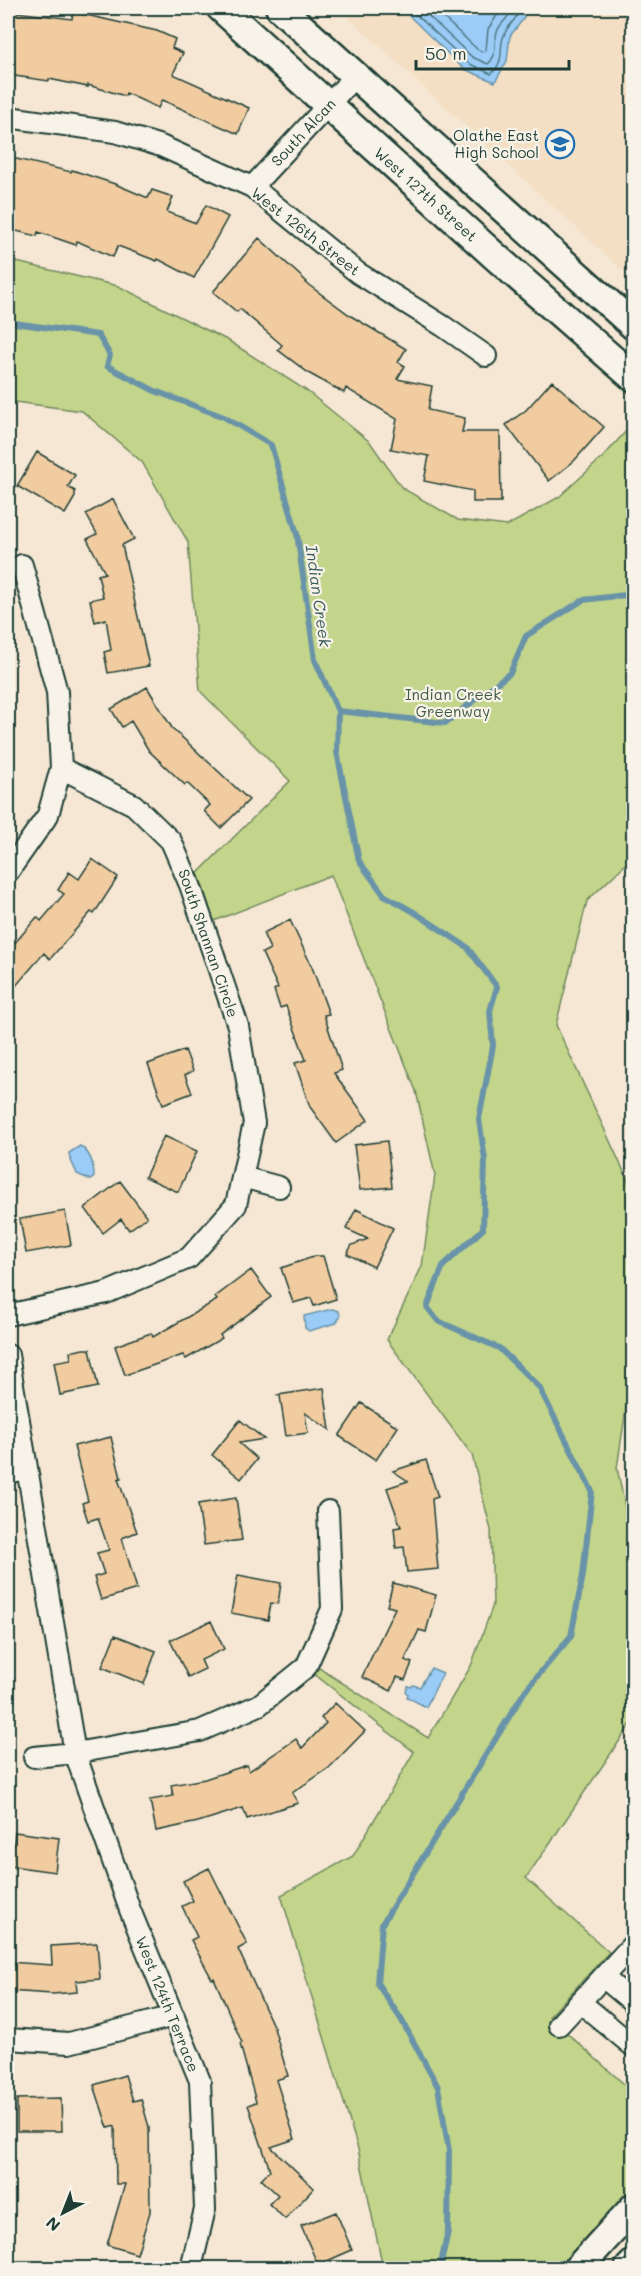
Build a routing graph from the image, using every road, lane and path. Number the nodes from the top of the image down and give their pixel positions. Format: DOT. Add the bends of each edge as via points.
graph roads {
  1 [pos="221,8"];
  2 [pos="280,8"];
  3 [pos="355,76"];
  4 [pos="328,105"];
  5 [pos="8,117"];
  6 [pos="252,187"];
  7 [pos="633,326"];
  8 [pos="486,356"];
  9 [pos="633,378"];
  10 [pos="22,565"];
  11 [pos="61,768"];
  12 [pos="8,872"];
  13 [pos="242,1177"];
  14 [pos="279,1187"];
  15 [pos="8,1315"];
  16 [pos="8,1355"];
  17 [pos="27,1468"];
  18 [pos="8,1473"];
  19 [pos="328,1511"];
  20 [pos="75,1753"];
  21 [pos="34,1757"];
  22 [pos="633,1943"];
  23 [pos="603,1977"];
  24 [pos="580,2002"];
  25 [pos="633,2004"];
  26 [pos="174,2016"];
  27 [pos="559,2025"];
  28 [pos="8,2039"];
  29 [pos="633,2047"];
  30 [pos="633,2207"];
  31 [pos="633,2263"];
  32 [pos="197,2267"];
  33 [pos="578,2268"];
  34 [pos="628,2268"];
  1 -- 4 [label="main road, West 127th Street"];
  2 -- 3 [label="main road"];
  3 -- 4 [label="street, South Alcan"];
  3 -- 7 [label="main road"];
  4 -- 6 [label="street, South Alcan"];
  4 -- 9 [label="main road, West 127th Street"];
  5 -- 6 [label="street, West 126th Street" via="115,132 161,146"];
  6 -- 8 [label="street, West 126th Street" via="358,273"];
  10 -- 11 [label="street" via="57,692"];
  11 -- 12 [label="street" via="48,815"];
  11 -- 13 [label="street, South Shannan Circle" via="134,805 171,841 238,1026 254,1123"];
  13 -- 14 [label="street"];
  13 -- 15 [label="street, South Shannan Circle" via="236,1205 189,1258 106,1293"];
  16 -- 17 [label="street, West 124th Terrace"];
  17 -- 18 [label="street"];
  17 -- 20 [label="street, West 124th Terrace"];
  19 -- 20 [label="street" via="332,1609 306,1667 259,1705 200,1731"];
  20 -- 21 [label="street"];
  20 -- 26 [label="street, West 124th Terrace" via="130,1910"];
  22 -- 23 [label="street"];
  23 -- 24 [label="street"];
  23 -- 25 [label="street"];
  24 -- 27 [label="street"];
  24 -- 29 [label="street"];
  26 -- 28 [label="street" via="69,2043"];
  26 -- 32 [label="street, West 124th Terrace" via="200,2081 205,2209"];
  30 -- 33 [label="main road"];
  31 -- 34 [label="main road"];
}
